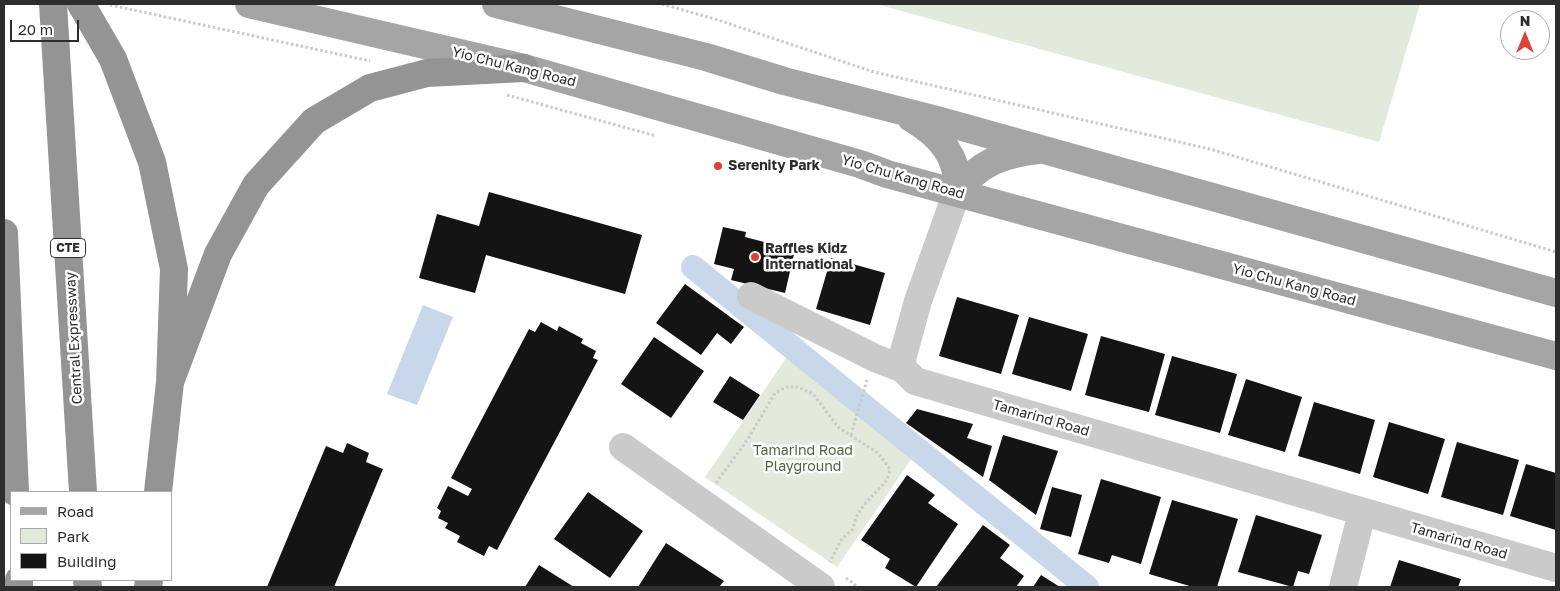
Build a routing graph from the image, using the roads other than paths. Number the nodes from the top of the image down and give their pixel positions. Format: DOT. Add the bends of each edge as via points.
graph roads {
  1 [pos="53,4"];
  2 [pos="82,4"];
  3 [pos="249,4"];
  4 [pos="496,4"];
  5 [pos="524,68"];
  6 [pos="895,109"];
  7 [pos="1042,150"];
  8 [pos="956,192"];
  9 [pos="4,233"];
  10 [pos="1556,293"];
  11 [pos="751,296"];
  12 [pos="1556,356"];
  13 [pos="903,369"];
  14 [pos="7,371"];
  15 [pos="170,382"];
  16 [pos="623,447"];
  17 [pos="15,491"];
  18 [pos="83,491"];
  19 [pos="158,491"];
  20 [pos="1362,513"];
  21 [pos="1556,568"];
  22 [pos="824,576"];
  23 [pos="1343,587"];
  1 -- 18 [label="highway, Central Expressway / CTE"];
  2 -- 15 [label="highway" via="113,59 152,162 174,269"];
  3 -- 5 [label="main road, Yio Chu Kang Road"];
  4 -- 6 [label="main road"];
  5 -- 8 [label="main road, Yio Chu Kang Road"];
  5 -- 15 [label="highway" via="427,73 370,88 314,122 256,185 223,246"];
  6 -- 7 [label="main road"];
  6 -- 8 [label="main road" via="935,134 946,148 958,175"];
  7 -- 8 [label="main road" via="1014,153 978,169"];
  7 -- 10 [label="main road"];
  8 -- 12 [label="main road, Yio Chu Kang Road"];
  8 -- 13 [label="street" via="918,301 902,359"];
  9 -- 14 [label="highway"];
  11 -- 13 [label="street, Tamarind Road"];
  13 -- 20 [label="street, Tamarind Road" via="915,381"];
  14 -- 17 [label="highway"];
  15 -- 19 [label="highway"];
  16 -- 22 [label="street"];
  20 -- 21 [label="street, Tamarind Road"];
  20 -- 23 [label="street"];
}
